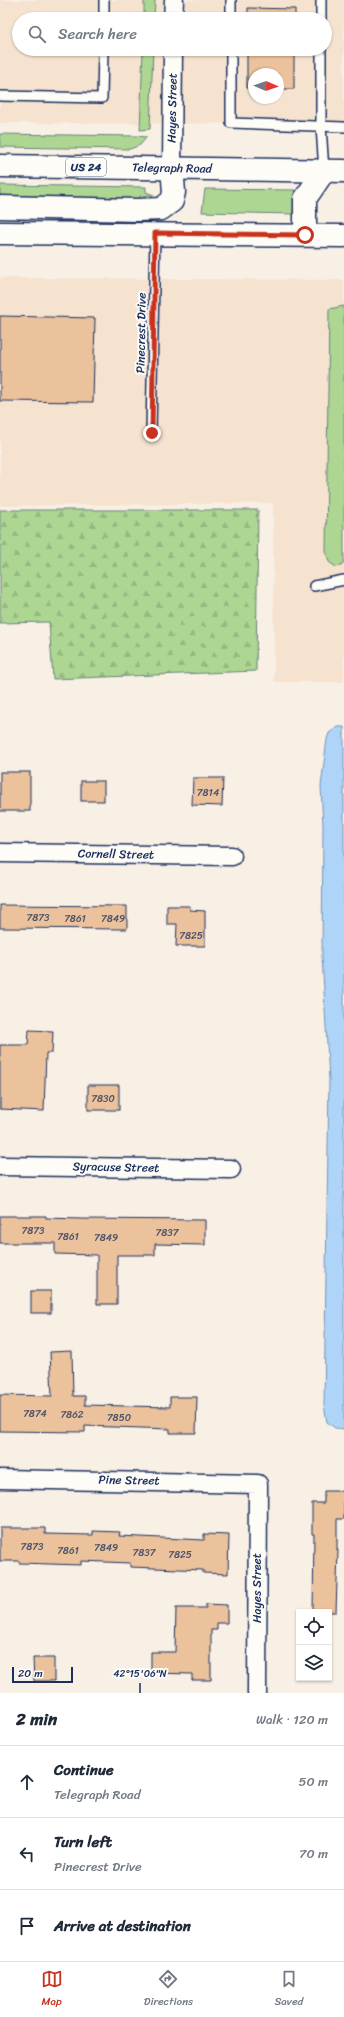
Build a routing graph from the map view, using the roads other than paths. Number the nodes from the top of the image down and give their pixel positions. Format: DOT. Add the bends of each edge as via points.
graph roads {
  1 [pos="104,0"];
  2 [pos="174,0"];
  3 [pos="231,0"];
  4 [pos="321,0"];
  5 [pos="104,12"];
  6 [pos="173,12"];
  7 [pos="231,12"];
  8 [pos="321,12"];
  9 [pos="103,56"];
  10 [pos="173,56"];
  11 [pos="231,56"];
  12 [pos="321,56"];
  13 [pos="0,96"];
  14 [pos="321,126"];
  15 [pos="344,127"];
  16 [pos="0,166"];
  17 [pos="172,167"];
  18 [pos="334,171"];
  19 [pos="0,206"];
  20 [pos="0,233"];
  21 [pos="155,233"];
  22 [pos="305,235"];
  23 [pos="344,236"];
  24 [pos="152,433"];
  25 [pos="344,580"];
  26 [pos="314,586"];
  27 [pos="0,853"];
  28 [pos="232,856"];
  29 [pos="0,1166"];
  30 [pos="231,1169"];
  31 [pos="0,1479"];
  32 [pos="258,1484"];
  33 [pos="257,1693"];
  1 -- 5 [label="lane"];
  2 -- 6 [label="street"];
  3 -- 7 [label="lane"];
  4 -- 8 [label="lane"];
  9 -- 13 [label="lane" via="102,98"];
  10 -- 17 [label="street, Hayes Street"];
  11 -- 14 [label="lane" via="231,123"];
  12 -- 14 [label="lane"];
  14 -- 15 [label="lane"];
  14 -- 18 [label="lane"];
  16 -- 17 [label="main road, Telegraph Road / US 24"];
  17 -- 18 [label="main road, Telegraph Road / US 24"];
  17 -- 19 [label="main road" via="172,201 161,209"];
  18 -- 22 [label="main road" via="305,199"];
  20 -- 21 [label="main road"];
  21 -- 22 [label="main road"];
  21 -- 24 [label="lane, Pinecrest Drive"];
  22 -- 23 [label="main road"];
  25 -- 26 [label="lane"];
  27 -- 28 [label="street, Cornell Street"];
  29 -- 30 [label="street, Syracuse Street"];
  31 -- 32 [label="street, Pine Street"];
  32 -- 33 [label="street, Hayes Street"];
}
